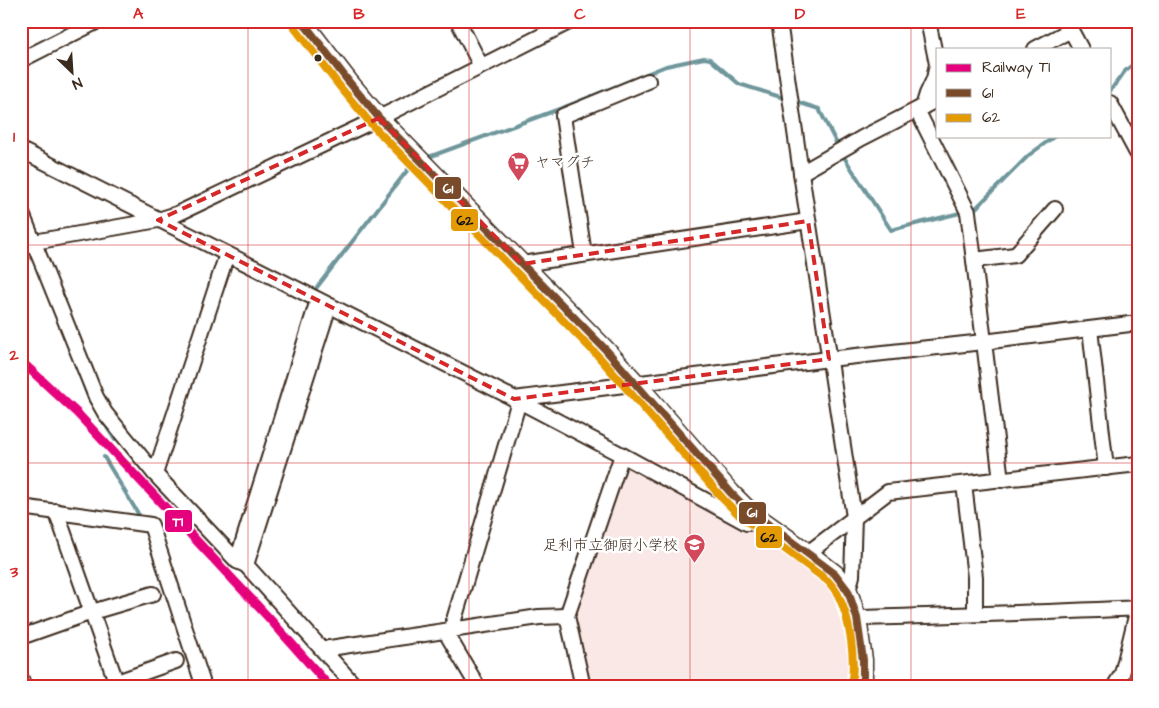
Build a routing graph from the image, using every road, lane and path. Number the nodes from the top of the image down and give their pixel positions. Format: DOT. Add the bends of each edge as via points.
graph roads {
  1 [pos="98,21"];
  2 [pos="302,21"];
  3 [pos="458,21"];
  4 [pos="571,21"];
  5 [pos="779,21"];
  6 [pos="928,21"];
  7 [pos="1069,26"];
  8 [pos="1036,48"];
  9 [pos="1080,48"];
  10 [pos="936,59"];
  11 [pos="21,60"];
  12 [pos="481,66"];
  13 [pos="936,69"];
  14 [pos="648,81"];
  15 [pos="936,100"];
  16 [pos="1112,107"];
  17 [pos="920,108"];
  18 [pos="379,118"];
  19 [pos="21,150"];
  20 [pos="1138,154"];
  21 [pos="801,174"];
  22 [pos="1055,209"];
  23 [pos="21,211"];
  24 [pos="158,220"];
  25 [pos="808,222"];
  26 [pos="34,242"];
  27 [pos="21,251"];
  28 [pos="227,254"];
  29 [pos="584,254"];
  30 [pos="974,260"];
  31 [pos="522,264"];
  32 [pos="324,303"];
  33 [pos="1138,323"];
  34 [pos="1090,328"];
  35 [pos="983,342"];
  36 [pos="829,359"];
  37 [pos="636,383"];
  38 [pos="516,400"];
  39 [pos="622,455"];
  40 [pos="1138,464"];
  41 [pos="1106,468"];
  42 [pos="156,474"];
  43 [pos="1001,480"];
  44 [pos="964,484"];
  45 [pos="21,506"];
  46 [pos="56,511"];
  47 [pos="854,518"];
  48 [pos="763,521"];
  49 [pos="808,553"];
  50 [pos="242,563"];
  51 [pos="848,591"];
  52 [pos="153,594"];
  53 [pos="92,612"];
  54 [pos="975,614"];
  55 [pos="567,616"];
  56 [pos="857,618"];
  57 [pos="448,630"];
  58 [pos="21,637"];
  59 [pos="323,649"];
  60 [pos="176,661"];
  61 [pos="21,680"];
  62 [pos="117,684"];
  63 [pos="24,687"];
  64 [pos="103,687"];
  65 [pos="204,687"];
  66 [pos="356,687"];
  67 [pos="478,687"];
  68 [pos="583,687"];
  69 [pos="861,687"];
  70 [pos="1114,687"];
  1 -- 11 [label="street"];
  2 -- 18 [label="main road"];
  3 -- 12 [label="street"];
  4 -- 12 [label="street"];
  5 -- 21 [label="street"];
  6 -- 10 [label="street"];
  7 -- 8 [label="street"];
  7 -- 9 [label="street"];
  12 -- 18 [label="street"];
  13 -- 17 [label="street"];
  14 -- 29 [label="street" via="563,116"];
  15 -- 17 [label="street"];
  16 -- 20 [label="street"];
  17 -- 21 [label="street"];
  17 -- 30 [label="street" via="968,212"];
  18 -- 24 [label="street" via="177,214"];
  18 -- 31 [label="main road"];
  19 -- 24 [label="street"];
  21 -- 25 [label="street"];
  22 -- 30 [label="street" via="1015,254"];
  23 -- 26 [label="street"];
  24 -- 26 [label="street"];
  24 -- 28 [label="street"];
  25 -- 29 [label="street"];
  25 -- 36 [label="street"];
  26 -- 27 [label="street"];
  26 -- 42 [label="street" via="96,397 105,413"];
  28 -- 32 [label="street"];
  28 -- 42 [label="street"];
  29 -- 31 [label="street"];
  30 -- 35 [label="street"];
  31 -- 37 [label="main road"];
  32 -- 38 [label="street"];
  32 -- 50 [label="street"];
  33 -- 34 [label="street"];
  34 -- 35 [label="street"];
  34 -- 41 [label="street"];
  35 -- 36 [label="street"];
  35 -- 43 [label="street"];
  36 -- 37 [label="street"];
  36 -- 47 [label="street"];
  37 -- 38 [label="street"];
  37 -- 48 [label="main road" via="731,494"];
  38 -- 39 [label="street"];
  38 -- 57 [label="street"];
  39 -- 48 [label="street" via="747,523"];
  39 -- 55 [label="street"];
  40 -- 41 [label="street"];
  41 -- 43 [label="street"];
  42 -- 50 [label="street"];
  43 -- 44 [label="street"];
  44 -- 47 [label="street" via="888,492"];
  44 -- 54 [label="street" via="975,577"];
  45 -- 46 [label="street"];
  46 -- 53 [label="street"];
  46 -- 65 [label="street" via="151,525"];
  47 -- 49 [label="street"];
  47 -- 51 [label="street" via="852,576"];
  48 -- 49 [label="main road"];
  49 -- 51 [label="main road" via="835,574"];
  50 -- 59 [label="street"];
  51 -- 56 [label="main road"];
  52 -- 53 [label="street"];
  53 -- 58 [label="street"];
  53 -- 62 [label="street"];
  54 -- 56 [label="street"];
  54 -- 70 [label="street" via="1138,608 1122,674"];
  55 -- 57 [label="street"];
  55 -- 68 [label="street"];
  56 -- 69 [label="main road" via="863,677"];
  57 -- 59 [label="street"];
  57 -- 67 [label="street"];
  59 -- 66 [label="street"];
  60 -- 62 [label="street"];
  61 -- 63 [label="street"];
  62 -- 64 [label="street"];
}
